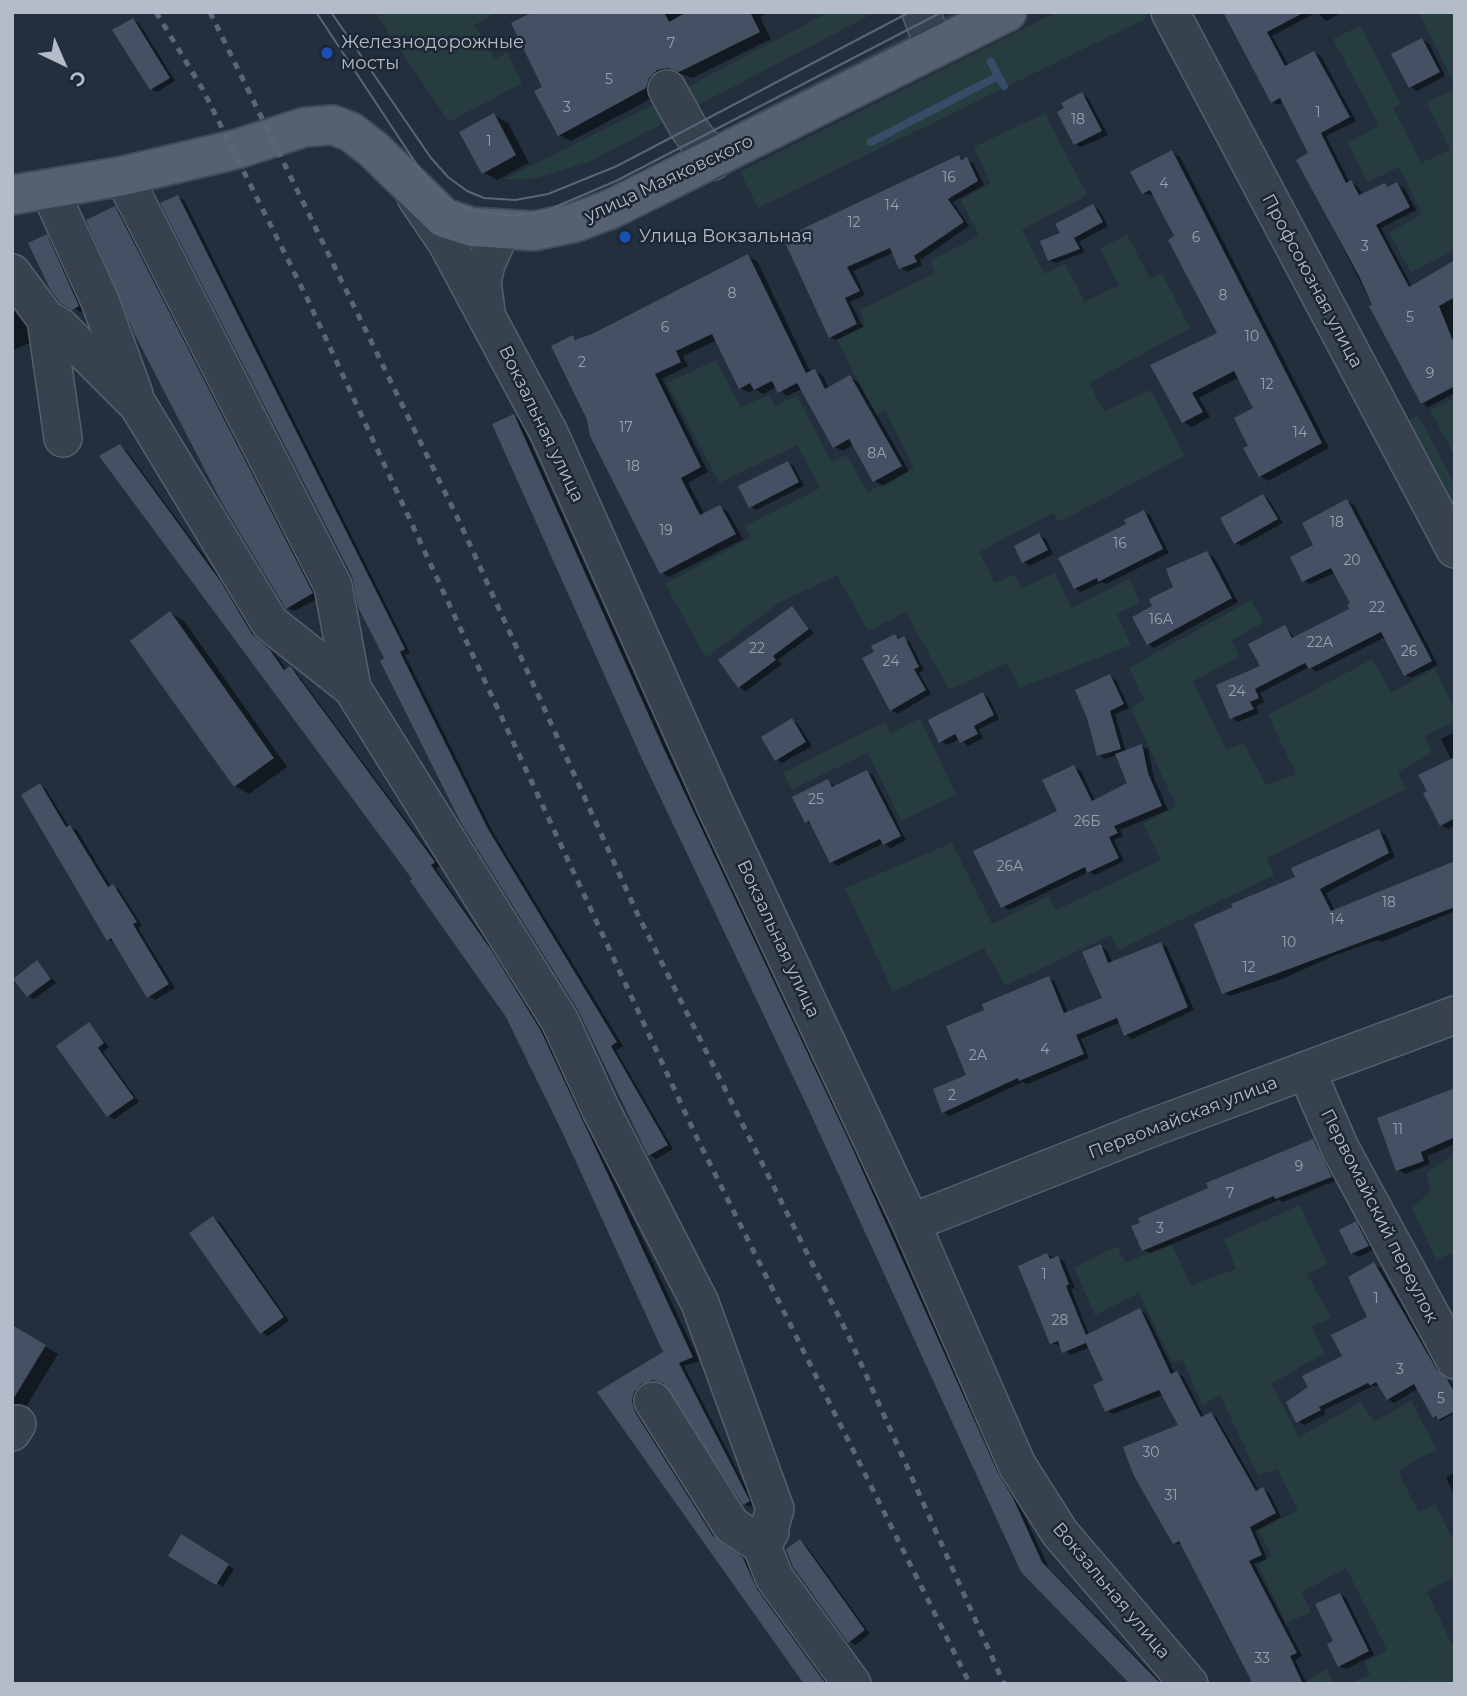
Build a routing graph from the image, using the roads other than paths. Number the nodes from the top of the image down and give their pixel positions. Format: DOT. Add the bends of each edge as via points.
graph roads {
  1 [pos="921,12"];
  2 [pos="1007,12"];
  3 [pos="1170,12"];
  4 [pos="935,49"];
  5 [pos="667,89"];
  6 [pos="713,161"];
  7 [pos="398,174"];
  8 [pos="123,176"];
  9 [pos="23,191"];
  10 [pos="501,231"];
  11 [pos="12,273"];
  12 [pos="486,314"];
  13 [pos="46,319"];
  14 [pos="138,405"];
  15 [pos="63,438"];
  16 [pos="1455,549"];
  17 [pos="352,688"];
  18 [pos="1455,1015"];
  19 [pos="1307,1072"];
  20 [pos="911,1223"];
  21 [pos="1455,1360"];
  22 [pos="653,1401"];
  23 [pos="770,1532"];
  24 [pos="852,1684"];
  25 [pos="1189,1684"];
  1 -- 4 [label="street"];
  2 -- 4 [label="main road, улица Маяковского"];
  3 -- 16 [label="street, Профсоюзная улица"];
  4 -- 6 [label="main road, улица Маяковского"];
  5 -- 6 [label="street"];
  6 -- 10 [label="main road, улица Маяковского" via="573,223 534,231"];
  7 -- 8 [label="main road, улица Маяковского" via="351,132 320,125"];
  7 -- 10 [label="main road, улица Маяковского" via="444,218"];
  7 -- 12 [label="street, Вокзальная улица" via="426,210"];
  8 -- 9 [label="main road, улица Маяковского"];
  8 -- 17 [label="street" via="333,586"];
  9 -- 14 [label="street" via="100,301"];
  10 -- 12 [label="street" via="482,282"];
  11 -- 13 [label="street"];
  12 -- 20 [label="street, Вокзальная улица" via="549,433 716,807"];
  13 -- 14 [label="street" via="59,326"];
  13 -- 15 [label="street"];
  14 -- 17 [label="street" via="270,623"];
  17 -- 23 [label="street" via="560,1021 700,1303 775,1509"];
  18 -- 19 [label="street, Первомайская улица"];
  19 -- 20 [label="street, Первомайская улица"];
  19 -- 21 [label="street, Первомайский переулок" via="1340,1148"];
  20 -- 25 [label="street, Вокзальная улица" via="1017,1465 1059,1533"];
  22 -- 23 [label="street" via="731,1525 752,1539"];
  23 -- 24 [label="street" via="763,1549 774,1577"];
}
